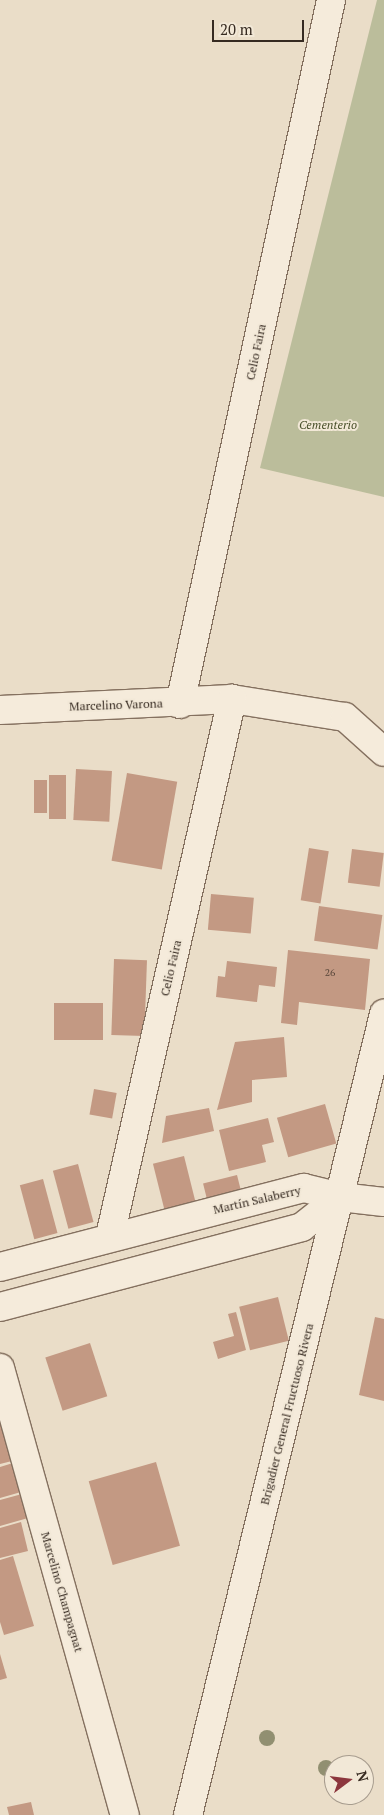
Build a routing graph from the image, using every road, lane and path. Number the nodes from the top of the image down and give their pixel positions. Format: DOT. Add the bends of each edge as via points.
graph roads {
  1 [pos="331,0"];
  2 [pos="232,700"];
  3 [pos="180,704"];
  4 [pos="0,710"];
  5 [pos="384,752"];
  6 [pos="384,1014"];
  7 [pos="340,1197"];
  8 [pos="384,1202"];
  9 [pos="110,1236"];
  10 [pos="0,1267"];
  11 [pos="0,1307"];
  12 [pos="0,1368"];
  13 [pos="125,1815"];
  14 [pos="188,1815"];
  1 -- 3 [label="street, Celio Faira"];
  2 -- 3 [label="street, Marcelino Varona"];
  2 -- 5 [label="street, Marcelino Varona" via="344,717"];
  2 -- 9 [label="street, Celio Faira"];
  3 -- 4 [label="street, Marcelino Varona"];
  6 -- 7 [label="street, Brigadier General Fructuoso Rivera"];
  7 -- 8 [label="street, Martín Salaberry"];
  7 -- 9 [label="street, Martín Salaberry" via="304,1188"];
  7 -- 11 [label="street" via="302,1226"];
  7 -- 14 [label="street, Brigadier General Fructuoso Rivera"];
  9 -- 10 [label="street, Martín Salaberry"];
  12 -- 13 [label="street, Marcelino Champagnat"];
}
